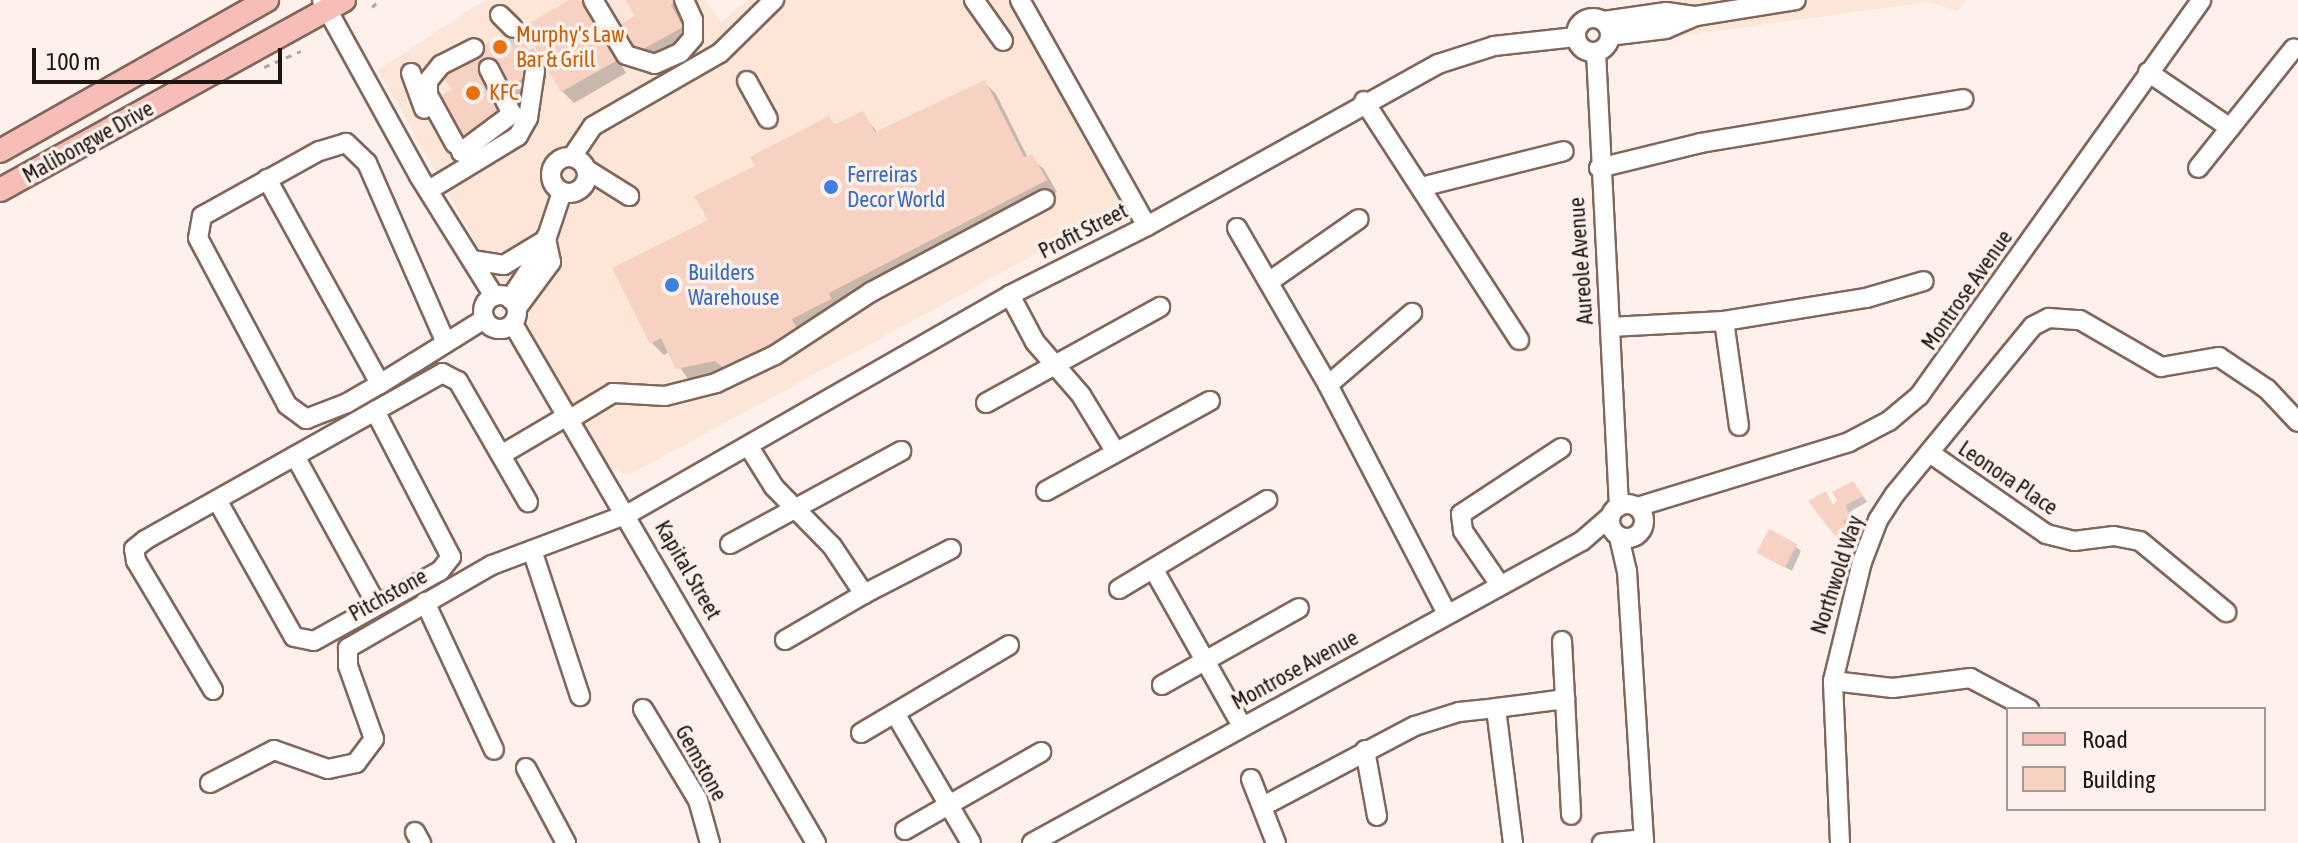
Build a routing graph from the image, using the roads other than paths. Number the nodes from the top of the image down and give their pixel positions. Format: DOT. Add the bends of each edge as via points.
graph roads {
  1 [pos="267,0"];
  2 [pos="593,0"];
  3 [pos="684,0"];
  4 [pos="774,0"];
  5 [pos="974,0"];
  6 [pos="1020,0"];
  7 [pos="1796,0"];
  8 [pos="2197,2"];
  9 [pos="331,3"];
  10 [pos="1598,19"];
  11 [pos="1576,37"];
  12 [pos="1003,41"];
  13 [pos="474,48"];
  14 [pos="2294,48"];
  15 [pos="1596,52"];
  16 [pos="489,69"];
  17 [pos="535,71"];
  18 [pos="2148,72"];
  19 [pos="411,73"];
  20 [pos="747,81"];
  21 [pos="1963,99"];
  22 [pos="1364,101"];
  23 [pos="768,119"];
  24 [pos="2230,128"];
  25 [pos="0,151"];
  26 [pos="1564,151"];
  27 [pos="462,153"];
  28 [pos="579,163"];
  29 [pos="1599,168"];
  30 [pos="2198,168"];
  31 [pos="267,179"];
  32 [pos="1421,187"];
  33 [pos="0,190"];
  34 [pos="429,190"];
  35 [pos="562,192"];
  36 [pos="629,196"];
  37 [pos="1045,199"];
  38 [pos="1359,219"];
  39 [pos="1147,226"];
  40 [pos="1237,228"];
  41 [pos="547,237"];
  42 [pos="472,260"];
  43 [pos="1270,281"];
  44 [pos="1924,281"];
  45 [pos="1010,295"];
  46 [pos="508,307"];
  47 [pos="1160,307"];
  48 [pos="1412,313"];
  49 [pos="484,319"];
  50 [pos="1724,321"];
  51 [pos="1610,327"];
  52 [pos="1519,340"];
  53 [pos="450,341"];
  54 [pos="1055,366"];
  55 [pos="380,384"];
  56 [pos="1328,385"];
  57 [pos="1210,401"];
  58 [pos="986,403"];
  59 [pos="375,411"];
  60 [pos="569,417"];
  61 [pos="2298,422"];
  62 [pos="1739,426"];
  63 [pos="749,447"];
  64 [pos="1561,448"];
  65 [pos="901,451"];
  66 [pos="1115,451"];
  67 [pos="1930,453"];
  68 [pos="501,455"];
  69 [pos="295,456"];
  70 [pos="1046,491"];
  71 [pos="217,500"];
  72 [pos="1267,500"];
  73 [pos="528,502"];
  74 [pos="795,509"];
  75 [pos="628,514"];
  76 [pos="1626,521"];
  77 [pos="730,544"];
  78 [pos="951,549"];
  79 [pos="532,550"];
  80 [pos="1154,570"];
  81 [pos="1500,585"];
  82 [pos="1119,589"];
  83 [pos="864,594"];
  84 [pos="425,602"];
  85 [pos="377,605"];
  86 [pos="1299,608"];
  87 [pos="2226,612"];
  88 [pos="1447,614"];
  89 [pos="785,640"];
  90 [pos="1562,641"];
  91 [pos="1009,645"];
  92 [pos="1206,661"];
  93 [pos="1833,681"];
  94 [pos="1162,685"];
  95 [pos="213,690"];
  96 [pos="580,696"];
  97 [pos="1565,699"];
  98 [pos="2025,707"];
  99 [pos="1496,708"];
  100 [pos="643,709"];
  101 [pos="896,715"];
  102 [pos="1242,726"];
  103 [pos="861,733"];
  104 [pos="494,750"];
  105 [pos="1365,750"];
  106 [pos="1041,752"];
  107 [pos="526,768"];
  108 [pos="1251,779"];
  109 [pos="210,783"];
  110 [pos="948,806"];
  111 [pos="1263,806"];
  112 [pos="1571,815"];
  113 [pos="1377,816"];
  114 [pos="905,830"];
  115 [pos="1644,841"];
  116 [pos="566,843"];
  117 [pos="710,843"];
  118 [pos="816,843"];
  119 [pos="971,843"];
  120 [pos="1032,843"];
  121 [pos="1276,843"];
  122 [pos="1513,843"];
  123 [pos="1602,843"];
  124 [pos="1840,843"];
  1 -- 25 [label="main road, Malibongwe Drive"];
  2 -- 3 [label="street" via="626,55 655,64 680,53 693,38 693,20"];
  4 -- 28 [label="street" via="720,53 593,126"];
  5 -- 12 [label="street"];
  6 -- 39 [label="street"];
  7 -- 10 [label="street" via="1696,16 1666,12"];
  8 -- 18 [label="street, Montrose Avenue"];
  9 -- 33 [label="main road, Malibongwe Drive"];
  9 -- 34 [label="street, Kapital Street"];
  10 -- 11 [label="street" via="1579,25"];
  10 -- 15 [label="street"];
  11 -- 15 [label="street" via="1580,46"];
  11 -- 22 [label="street, Profit Street" via="1494,46 1438,64"];
  13 -- 27 [label="street" via="441,65 428,81 428,95"];
  14 -- 24 [label="street"];
  15 -- 29 [label="street, Aureole Avenue"];
  16 -- 27 [label="street" via="512,114"];
  17 -- 27 [label="street" via="523,129"];
  18 -- 24 [label="street"];
  18 -- 76 [label="street, Montrose Avenue" via="1919,396 1889,421 1849,442"];
  19 -- 27 [label="street" via="437,136"];
  20 -- 23 [label="street"];
  21 -- 29 [label="street" via="1701,143"];
  22 -- 32 [label="street"];
  22 -- 39 [label="street, Profit Street"];
  24 -- 30 [label="street"];
  26 -- 32 [label="street"];
  27 -- 34 [label="street"];
  28 -- 35 [label="street" via="583,187"];
  28 -- 35 [label="street" via="561,159 551,172 552,183"];
  28 -- 36 [label="street"];
  29 -- 51 [label="street, Aureole Avenue"];
  31 -- 53 [label="street" via="332,145 355,148 367,163"];
  31 -- 55 [label="street"];
  31 -- 55 [label="street" via="206,211 197,232 281,394 295,413 315,419"];
  32 -- 52 [label="street"];
  34 -- 42 [label="street, Kapital Street"];
  35 -- 41 [label="street"];
  37 -- 60 [label="street" via="871,292 775,355 716,383 665,396 613,393"];
  38 -- 43 [label="street"];
  39 -- 45 [label="street, Profit Street"];
  40 -- 43 [label="street"];
  41 -- 42 [label="street" via="513,262"];
  41 -- 46 [label="street"];
  42 -- 46 [label="street, Kapital Street"];
  43 -- 56 [label="street"];
  44 -- 50 [label="street" via="1866,298"];
  45 -- 54 [label="street"];
  45 -- 63 [label="street, Profit Street"];
  46 -- 49 [label="street" via="485,303"];
  46 -- 49 [label="street" via="497,329"];
  46 -- 60 [label="street, Kapital Street"];
  47 -- 54 [label="street"];
  48 -- 56 [label="street"];
  49 -- 53 [label="street"];
  50 -- 51 [label="street"];
  50 -- 62 [label="street"];
  51 -- 76 [label="street, Aureole Avenue"];
  53 -- 55 [label="street"];
  54 -- 58 [label="street"];
  54 -- 66 [label="street" via="1081,395"];
  56 -- 88 [label="street"];
  57 -- 66 [label="street"];
  59 -- 68 [label="street" via="446,372 458,381"];
  59 -- 69 [label="street"];
  59 -- 85 [label="street" via="451,557 440,571"];
  60 -- 68 [label="street"];
  60 -- 75 [label="street, Kapital Street"];
  61 -- 67 [label="street, Northwold Way" via="2267,389 2219,357 2161,367 2080,320 2049,318 2033,326"];
  63 -- 74 [label="street"];
  63 -- 75 [label="street, Profit Street"];
  64 -- 81 [label="street" via="1461,514 1463,531"];
  65 -- 74 [label="street"];
  66 -- 70 [label="street"];
  67 -- 87 [label="street, Leonora Place" via="2046,534 2074,541 2114,536 2140,541"];
  67 -- 93 [label="street, Northwold Way" via="1878,520 1852,592"];
  68 -- 73 [label="street"];
  69 -- 71 [label="street"];
  69 -- 85 [label="street"];
  71 -- 85 [label="street" via="299,642 314,641"];
  71 -- 95 [label="street" via="139,544 133,553"];
  72 -- 80 [label="street"];
  74 -- 77 [label="street"];
  74 -- 83 [label="street" via="832,546"];
  75 -- 79 [label="street, Pitchstone"];
  75 -- 118 [label="street, Kapital Street"];
  76 -- 81 [label="street, Montrose Avenue"];
  76 -- 115 [label="street, Aureole Avenue"];
  78 -- 83 [label="street"];
  79 -- 84 [label="street, Pitchstone"];
  79 -- 96 [label="street"];
  80 -- 82 [label="street"];
  80 -- 92 [label="street"];
  81 -- 88 [label="street, Montrose Avenue"];
  83 -- 89 [label="street"];
  84 -- 104 [label="street"];
  84 -- 109 [label="street, Pitchstone" via="348,648 348,666 374,739 356,763 328,769 274,750"];
  86 -- 92 [label="street"];
  88 -- 102 [label="street, Montrose Avenue"];
  90 -- 97 [label="street"];
  91 -- 101 [label="street"];
  92 -- 94 [label="street"];
  92 -- 102 [label="street"];
  93 -- 98 [label="street" via="1893,688 1970,678"];
  93 -- 124 [label="street, Northwold Way"];
  97 -- 99 [label="street"];
  97 -- 112 [label="street"];
  99 -- 105 [label="street" via="1459,712 1415,726"];
  99 -- 122 [label="street"];
  100 -- 117 [label="street, Gemstone" via="698,800"];
  101 -- 103 [label="street"];
  101 -- 110 [label="street"];
  102 -- 120 [label="street, Montrose Avenue"];
  105 -- 111 [label="street"];
  105 -- 113 [label="street"];
  106 -- 110 [label="street"];
  107 -- 116 [label="street"];
  108 -- 111 [label="street"];
  110 -- 114 [label="street"];
  110 -- 119 [label="street"];
  111 -- 121 [label="street"];
  115 -- 123 [label="street"];
}
